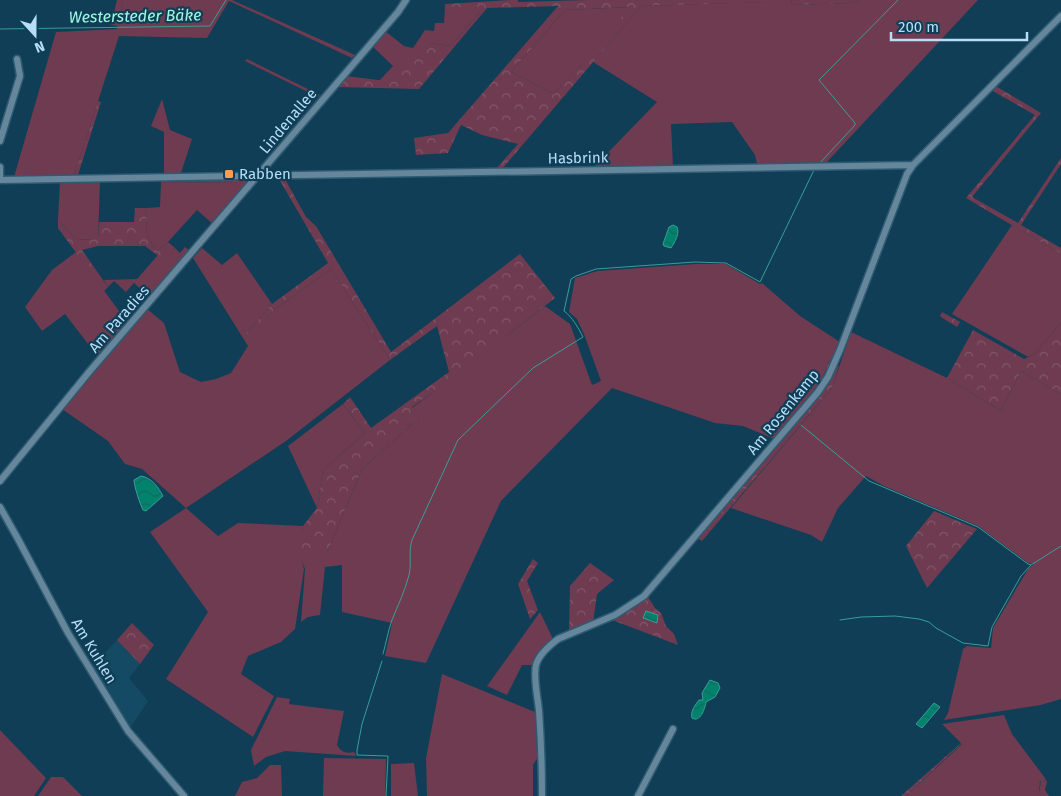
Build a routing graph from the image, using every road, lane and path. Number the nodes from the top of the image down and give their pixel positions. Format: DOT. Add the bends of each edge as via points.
graph roads {
  1 [pos="406,0"];
  2 [pos="1061,16"];
  3 [pos="17,59"];
  4 [pos="0,141"];
  5 [pos="899,166"];
  6 [pos="913,166"];
  7 [pos="0,167"];
  8 [pos="907,174"];
  9 [pos="258,176"];
  10 [pos="0,180"];
  11 [pos="0,481"];
  12 [pos="0,507"];
  13 [pos="674,729"];
  14 [pos="184,796"];
  15 [pos="542,796"];
  16 [pos="638,796"];
  1 -- 9 [label="street, Lindenallee"];
  2 -- 6 [label="street, Am Rosenkamp"];
  3 -- 4 [label="street" via="20,76"];
  5 -- 6 [label="street, Hasbrink"];
  5 -- 8 [label="street"];
  5 -- 9 [label="street, Hasbrink"];
  6 -- 8 [label="street, Am Rosenkamp"];
  7 -- 10 [label="street"];
  8 -- 15 [label="street, Am Rosenkamp" via="840,350 818,392 644,596 615,615 558,639 538,660 536,680"];
  9 -- 10 [label="street, Lindenallee"];
  9 -- 11 [label="street, Am Paradies"];
  12 -- 14 [label="street, Am Kuhlen" via="68,633 120,720"];
  13 -- 16 [label="street"];
}
